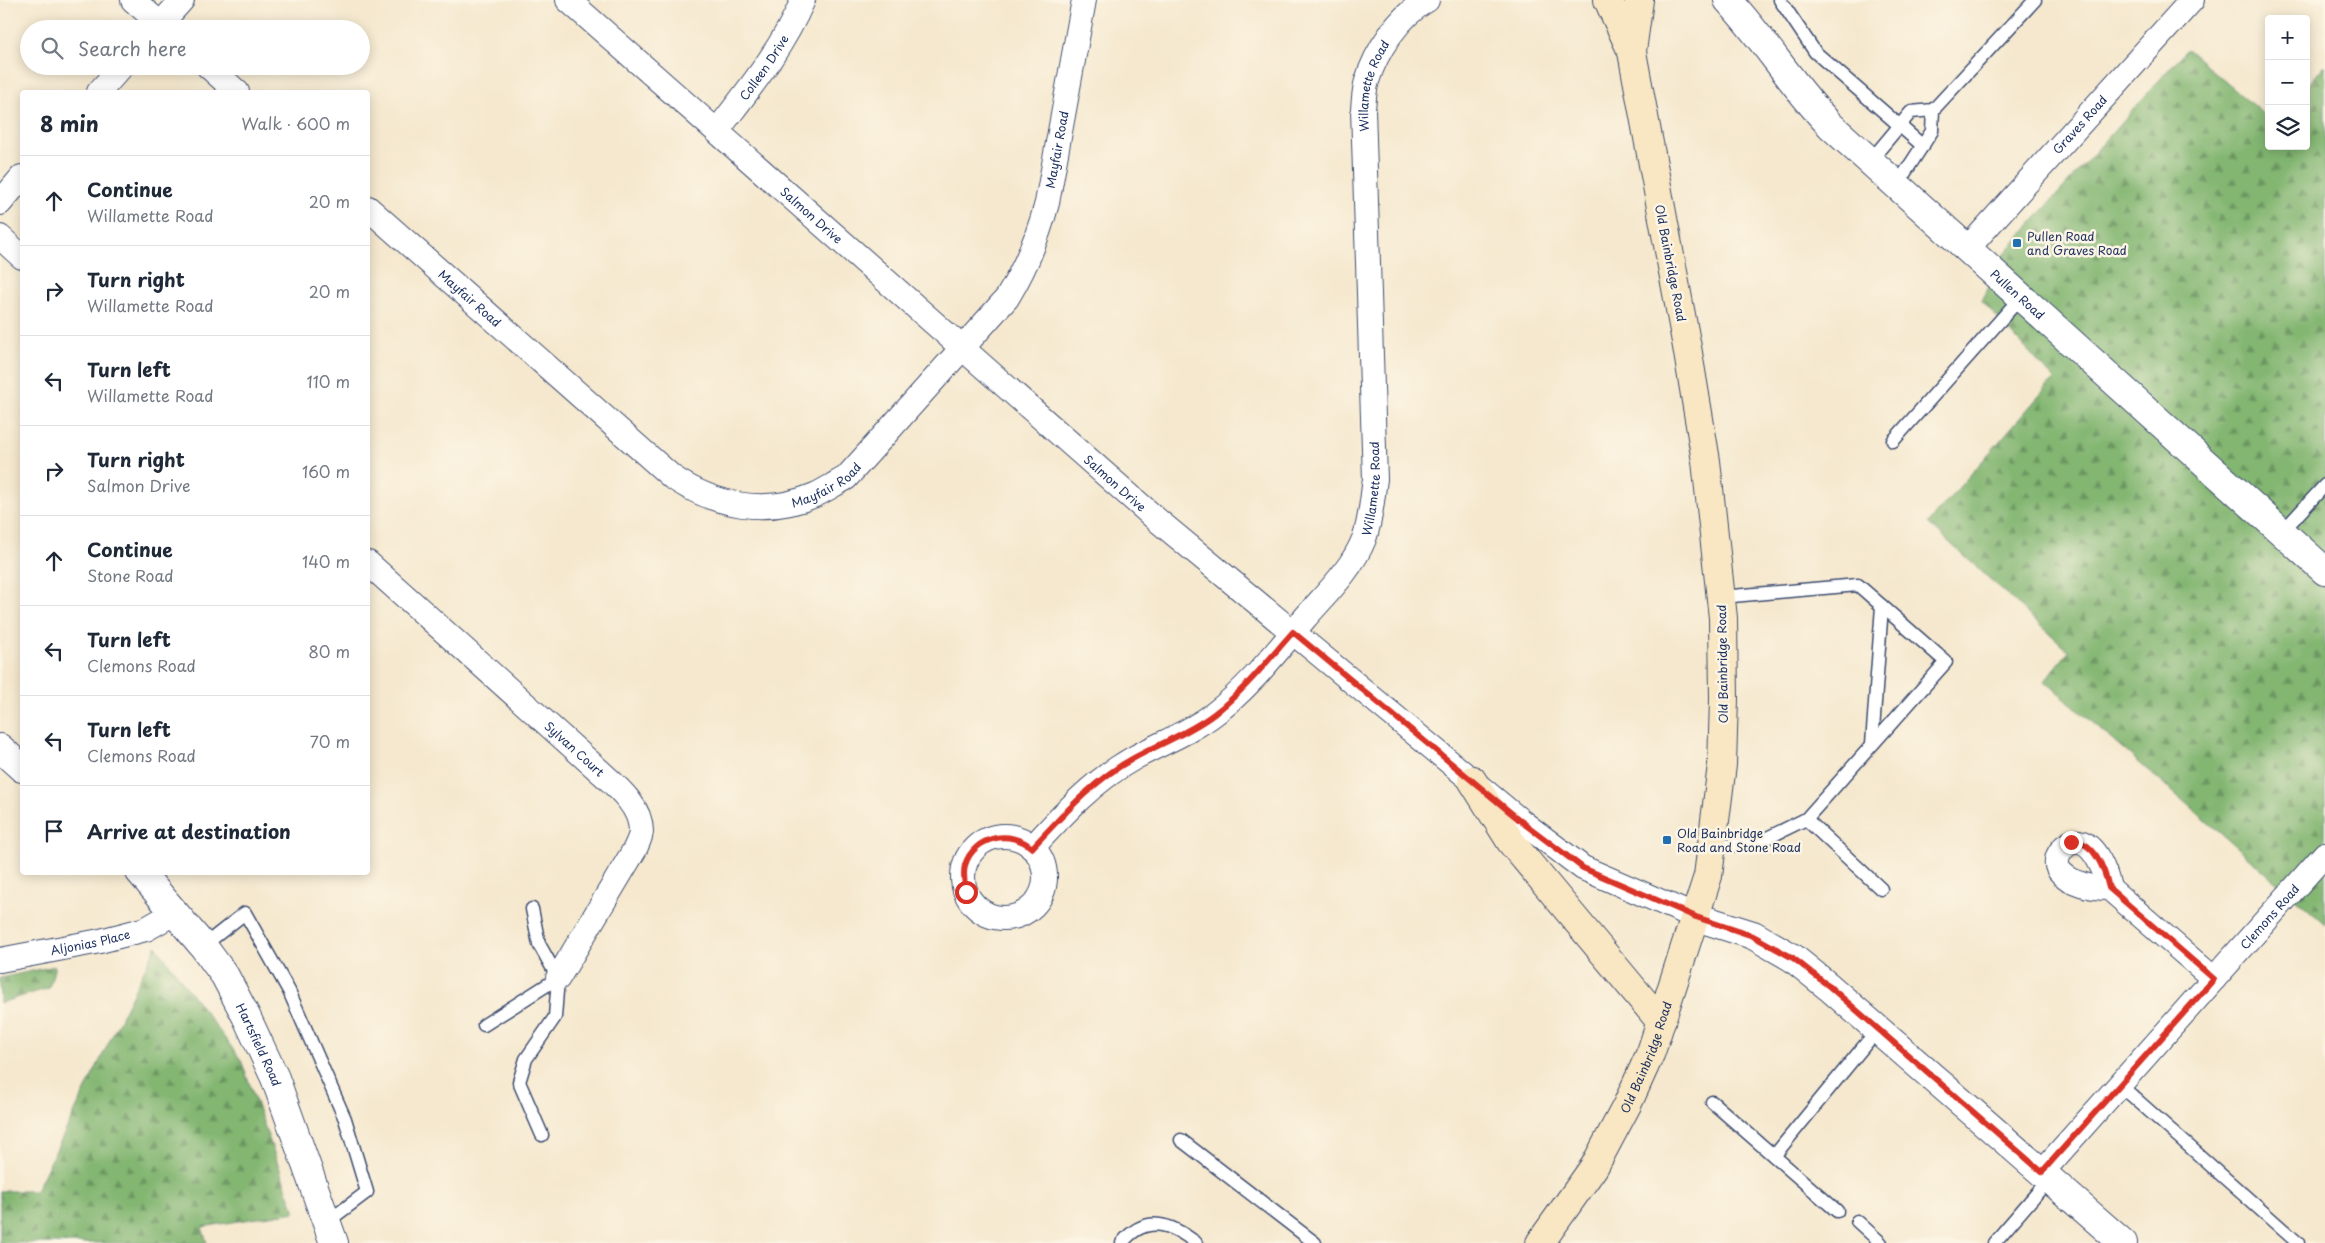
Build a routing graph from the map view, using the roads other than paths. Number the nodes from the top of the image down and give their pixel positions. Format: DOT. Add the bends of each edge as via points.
graph roads {
  1 [pos="133,0"];
  2 [pos="182,0"];
  3 [pos="568,0"];
  4 [pos="803,0"];
  5 [pos="1084,0"];
  6 [pos="1427,0"];
  7 [pos="1608,0"];
  8 [pos="1639,0"];
  9 [pos="1728,0"];
  10 [pos="1780,0"];
  11 [pos="2035,0"];
  12 [pos="2192,0"];
  13 [pos="154,20"];
  14 [pos="166,20"];
  15 [pos="1632,52"];
  16 [pos="114,75"];
  17 [pos="218,75"];
  18 [pos="101,90"];
  19 [pos="236,90"];
  20 [pos="1933,110"];
  21 [pos="1900,125"];
  22 [pos="717,131"];
  23 [pos="1923,146"];
  24 [pos="1870,160"];
  25 [pos="20,180"];
  26 [pos="1897,185"];
  27 [pos="0,202"];
  28 [pos="370,210"];
  29 [pos="0,236"];
  30 [pos="1967,249"];
  31 [pos="20,255"];
  32 [pos="2021,297"];
  33 [pos="962,348"];
  34 [pos="1893,441"];
  35 [pos="2325,485"];
  36 [pos="2282,532"];
  37 [pos="370,565"];
  38 [pos="2325,570"];
  39 [pos="1721,597"];
  40 [pos="1882,606"];
  41 [pos="1293,632"];
  42 [pos="1872,744"];
  43 [pos="0,748"];
  44 [pos="20,766"];
  45 [pos="1472,780"];
  46 [pos="1806,819"];
  47 [pos="1713,847"];
  48 [pos="1032,848"];
  49 [pos="2325,854"];
  50 [pos="143,875"];
  51 [pos="2109,888"];
  52 [pos="1882,889"];
  53 [pos="532,909"];
  54 [pos="176,912"];
  55 [pos="1696,917"];
  56 [pos="203,946"];
  57 [pos="0,960"];
  58 [pos="558,978"];
  59 [pos="2214,979"];
  60 [pos="1661,1022"];
  61 [pos="484,1025"];
  62 [pos="1878,1029"];
  63 [pos="2120,1085"];
  64 [pos="1712,1102"];
  65 [pos="542,1135"];
  66 [pos="1181,1140"];
  67 [pos="1774,1156"];
  68 [pos="2046,1175"];
  69 [pos="1837,1211"];
  70 [pos="1857,1222"];
  71 [pos="331,1232"];
  72 [pos="1122,1243"];
  73 [pos="1196,1243"];
  74 [pos="1315,1243"];
  75 [pos="1540,1243"];
  76 [pos="1881,1243"];
  77 [pos="1994,1243"];
  78 [pos="2123,1243"];
  79 [pos="2298,1243"];
  1 -- 13 [label="street"];
  2 -- 14 [label="street"];
  3 -- 22 [label="street, Salmon Drive"];
  4 -- 22 [label="street, Colleen Drive" via="793,24 769,63"];
  5 -- 33 [label="street, Mayfair Road" via="1039,234 1023,272 1007,298"];
  6 -- 41 [label="street, Willamette Road" via="1387,40 1375,59 1365,92 1363,118 1375,479 1370,515 1364,539 1348,568"];
  7 -- 15 [label="main road, Old Bainbridge Road"];
  8 -- 15 [label="main road, Old Bainbridge Road"];
  9 -- 24 [label="street, Pullen Road" via="1808,102"];
  10 -- 21 [label="lane" via="1815,52"];
  11 -- 20 [label="lane"];
  12 -- 30 [label="street, Graves Road"];
  15 -- 39 [label="main road, Old Bainbridge Road" via="1687,347 1704,452"];
  16 -- 18 [label="street"];
  17 -- 19 [label="street"];
  20 -- 21 [label="lane" via="1912,112"];
  20 -- 23 [label="lane" via="1932,131"];
  21 -- 23 [label="lane"];
  21 -- 24 [label="lane"];
  22 -- 33 [label="street, Salmon Drive"];
  23 -- 26 [label="lane"];
  24 -- 26 [label="street, Pullen Road"];
  25 -- 27 [label="street"];
  26 -- 30 [label="street, Pullen Road"];
  28 -- 33 [label="street, Mayfair Road" via="672,476 722,502 750,506 792,503 816,495 846,478"];
  29 -- 31 [label="street"];
  30 -- 32 [label="street, Pullen Road"];
  32 -- 34 [label="lane"];
  32 -- 36 [label="street, Pullen Road"];
  33 -- 41 [label="street, Salmon Drive" via="1156,519"];
  35 -- 36 [label="lane"];
  36 -- 38 [label="street, Pullen Road"];
  37 -- 58 [label="street, Sylvan Court" via="594,766 628,799 639,816 641,832 635,850"];
  39 -- 40 [label="lane" via="1858,585"];
  39 -- 47 [label="main road, Old Bainbridge Road" via="1722,764"];
  40 -- 42 [label="lane"];
  40 -- 42 [label="lane" via="1946,662"];
  41 -- 45 [label="street, Salmon Drive"];
  41 -- 48 [label="street, Willamette Road" via="1243,689 1215,714 1187,733 1134,758 1106,776 1080,797"];
  42 -- 46 [label="lane"];
  43 -- 44 [label="street"];
  45 -- 55 [label="street, Salmon Drive" via="1583,868"];
  45 -- 60 [label="main road" via="1511,842"];
  46 -- 47 [label="lane" via="1757,843"];
  46 -- 52 [label="lane"];
  47 -- 55 [label="main road, Old Bainbridge Road"];
  49 -- 59 [label="street, Clemons Road"];
  50 -- 54 [label="street, Hartsfield Road"];
  51 -- 59 [label="street"];
  53 -- 58 [label="lane" via="539,944"];
  54 -- 56 [label="street, Hartsfield Road"];
  54 -- 57 [label="street, Aljonias Place" via="146,929"];
  55 -- 60 [label="main road, Old Bainbridge Road"];
  55 -- 62 [label="street" via="1753,936 1793,958"];
  56 -- 71 [label="street, Hartsfield Road" via="229,984 275,1078"];
  56 -- 71 [label="lane" via="245,913 289,991 345,1119 367,1192"];
  58 -- 61 [label="lane"];
  58 -- 65 [label="lane" via="555,1017 526,1059 519,1082"];
  59 -- 63 [label="street, Clemons Road"];
  60 -- 75 [label="main road, Old Bainbridge Road" via="1627,1106 1598,1158"];
  62 -- 67 [label="lane"];
  62 -- 68 [label="street"];
  63 -- 68 [label="street, Clemons Road"];
  63 -- 79 [label="lane"];
  64 -- 67 [label="lane"];
  66 -- 74 [label="lane"];
  67 -- 69 [label="lane"];
  68 -- 77 [label="lane"];
  68 -- 78 [label="street"];
  70 -- 76 [label="lane"];
  72 -- 73 [label="lane" via="1140,1227 1158,1223 1181,1232"];
}
